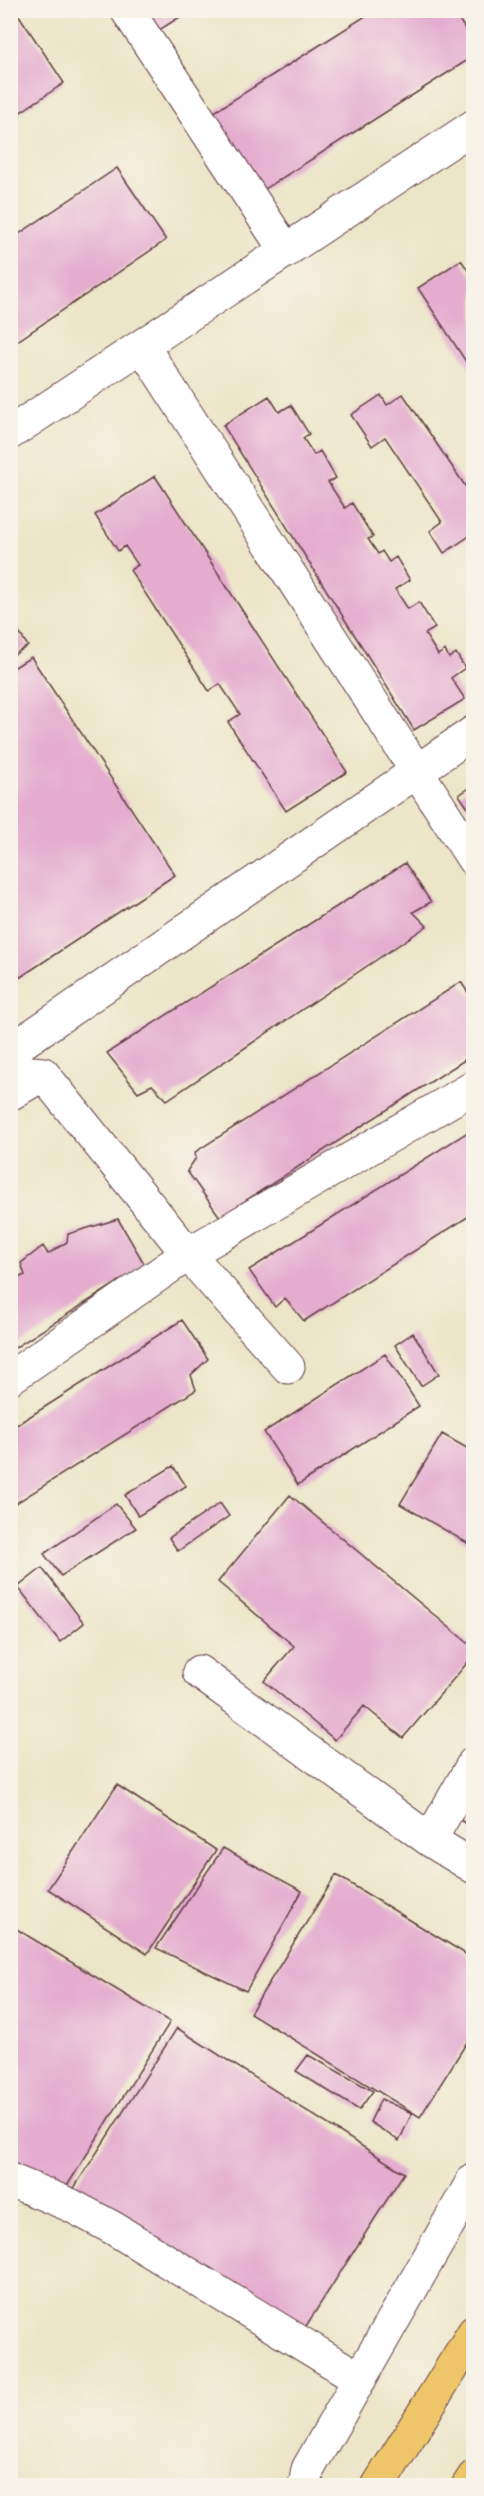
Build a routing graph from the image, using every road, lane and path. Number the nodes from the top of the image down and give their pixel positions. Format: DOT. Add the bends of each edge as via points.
graph roads {
  1 [pos="127,10"];
  2 [pos="474,126"];
  3 [pos="286,251"];
  4 [pos="143,347"];
  5 [pos="10,433"];
  6 [pos="474,732"];
  7 [pos="415,771"];
  8 [pos="474,860"];
  9 [pos="10,1051"];
  10 [pos="10,1071"];
  11 [pos="43,1074"];
  12 [pos="474,1086"];
  13 [pos="10,1094"];
  14 [pos="188,1254"];
  15 [pos="288,1367"];
  16 [pos="10,1378"];
  17 [pos="199,1672"];
  18 [pos="474,1763"];
  19 [pos="430,1840"];
  20 [pos="474,1867"];
  21 [pos="474,2179"];
  22 [pos="10,2180"];
  23 [pos="474,2332"];
  24 [pos="360,2379"];
  25 [pos="474,2477"];
  26 [pos="305,2486"];
  27 [pos="378,2486"];
  28 [pos="468,2486"];
  1 -- 3 [label="street"];
  2 -- 3 [label="street"];
  3 -- 4 [label="street"];
  4 -- 5 [label="street"];
  4 -- 7 [label="street"];
  6 -- 7 [label="street"];
  7 -- 8 [label="street"];
  7 -- 9 [label="street"];
  10 -- 11 [label="street"];
  11 -- 13 [label="street"];
  11 -- 14 [label="street"];
  12 -- 14 [label="street"];
  14 -- 15 [label="street"];
  14 -- 16 [label="street"];
  17 -- 19 [label="street"];
  18 -- 19 [label="street"];
  19 -- 20 [label="street"];
  21 -- 24 [label="street"];
  22 -- 24 [label="street" via="113,2228"];
  23 -- 27 [label="main road"];
  24 -- 26 [label="street" via="308,2469"];
  25 -- 28 [label="main road"];
}
